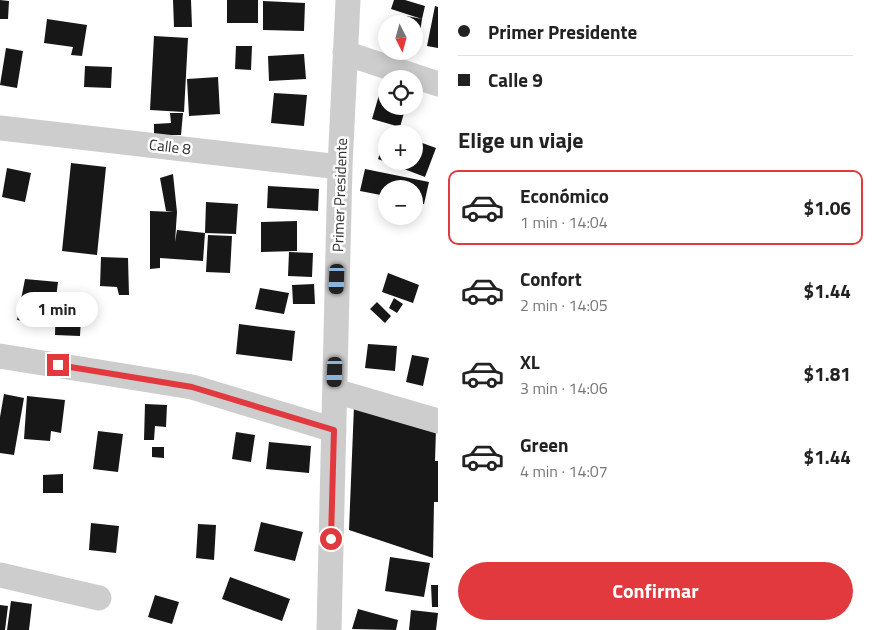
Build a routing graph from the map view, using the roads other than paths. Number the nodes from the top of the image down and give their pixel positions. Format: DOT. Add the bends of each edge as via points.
graph roads {
  1 [pos="348,0"];
  2 [pos="346,53"];
  3 [pos="438,84"];
  4 [pos="0,128"];
  5 [pos="340,167"];
  6 [pos="0,356"];
  7 [pos="335,391"];
  8 [pos="438,421"];
  9 [pos="334,430"];
  10 [pos="0,575"];
  11 [pos="99,598"];
  12 [pos="329,630"];
  1 -- 2 [label="street, Primer Presidente"];
  2 -- 3 [label="street"];
  2 -- 5 [label="street, Primer Presidente"];
  4 -- 5 [label="street, Calle 8"];
  5 -- 7 [label="street, Primer Presidente"];
  6 -- 9 [label="street" via="192,387"];
  7 -- 8 [label="street"];
  7 -- 9 [label="street, Primer Presidente"];
  9 -- 12 [label="street, Primer Presidente"];
  10 -- 11 [label="street"];
}
